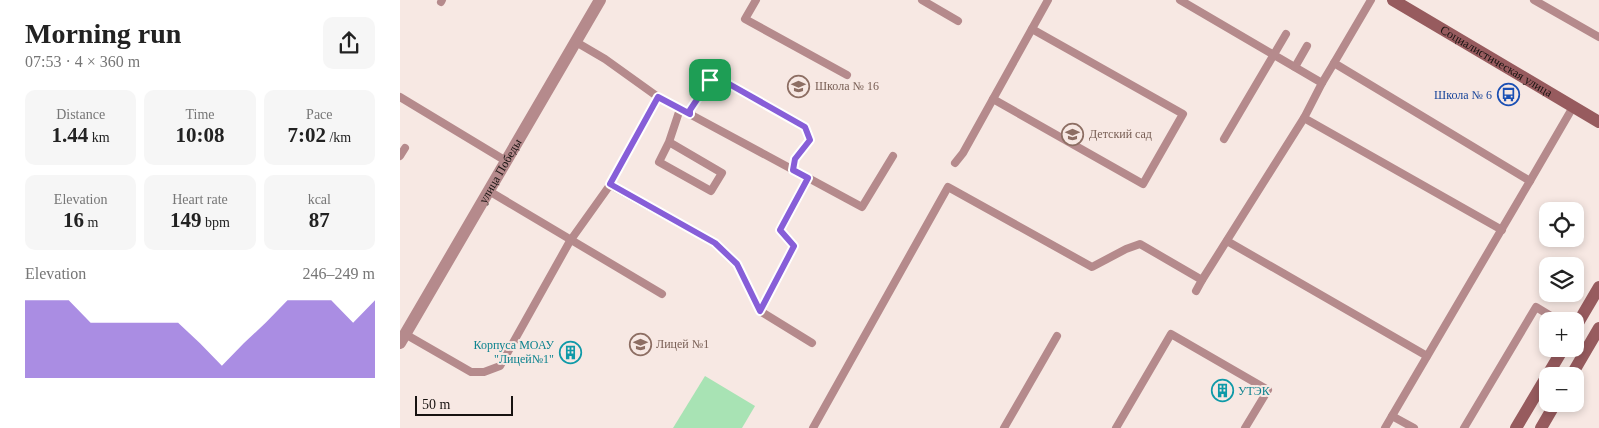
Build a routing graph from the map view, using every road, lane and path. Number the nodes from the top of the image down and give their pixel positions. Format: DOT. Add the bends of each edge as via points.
graph roads {
  1 [pos="600,0"];
  2 [pos="756,0"];
  3 [pos="922,0"];
  4 [pos="1048,0"];
  5 [pos="1180,0"];
  6 [pos="1371,0"];
  7 [pos="1393,0"];
  8 [pos="1534,0"];
  9 [pos="958,21"];
  10 [pos="1032,29"];
  11 [pos="1286,34"];
  12 [pos="1599,38"];
  13 [pos="576,42"];
  14 [pos="1307,46"];
  15 [pos="1274,55"];
  16 [pos="1334,63"];
  17 [pos="1295,67"];
  18 [pos="847,75"];
  19 [pos="1322,83"];
  20 [pos="400,97"];
  21 [pos="658,97"];
  22 [pos="993,99"];
  23 [pos="1573,107"];
  24 [pos="680,109"];
  25 [pos="690,114"];
  26 [pos="1304,118"];
  27 [pos="1599,121"];
  28 [pos="1224,139"];
  29 [pos="669,142"];
  30 [pos="405,148"];
  31 [pos="400,156"];
  32 [pos="893,156"];
  33 [pos="506,161"];
  34 [pos="956,162"];
  35 [pos="793,170"];
  36 [pos="808,178"];
  37 [pos="1530,182"];
  38 [pos="610,184"];
  39 [pos="489,191"];
  40 [pos="1502,230"];
  41 [pos="570,241"];
  42 [pos="1227,241"];
  43 [pos="1202,280"];
  44 [pos="1599,287"];
  45 [pos="1196,291"];
  46 [pos="662,294"];
  47 [pos="760,311"];
  48 [pos="1544,312"];
  49 [pos="1584,313"];
  50 [pos="1599,328"];
  51 [pos="1057,336"];
  52 [pos="402,339"];
  53 [pos="812,343"];
  54 [pos="1427,356"];
  55 [pos="1558,357"];
  56 [pos="1576,367"];
  57 [pos="1550,412"];
  58 [pos="1392,416"];
  59 [pos="814,428"];
  60 [pos="1004,428"];
  61 [pos="1118,428"];
  62 [pos="1245,428"];
  63 [pos="1386,428"];
  64 [pos="1414,428"];
  65 [pos="1464,428"];
  66 [pos="1516,428"];
  67 [pos="1540,428"];
  1 -- 13 [label="street, улица Победы"];
  2 -- 18 [label="lane" via="745,19"];
  3 -- 9 [label="lane"];
  4 -- 10 [label="lane"];
  5 -- 15 [label="lane"];
  6 -- 16 [label="lane"];
  7 -- 23 [label="main road, Социалистическая улица"];
  8 -- 12 [label="lane"];
  10 -- 22 [label="lane"];
  10 -- 22 [label="lane" via="1182,114 1143,184"];
  11 -- 15 [label="lane"];
  13 -- 21 [label="lane"];
  13 -- 33 [label="street, улица Победы"];
  14 -- 17 [label="lane"];
  15 -- 17 [label="lane"];
  15 -- 28 [label="lane"];
  16 -- 19 [label="lane"];
  16 -- 37 [label="lane"];
  17 -- 19 [label="lane"];
  19 -- 26 [label="lane"];
  20 -- 33 [label="lane"];
  21 -- 24 [label="lane"];
  21 -- 38 [label="lane"];
  22 -- 34 [label="lane"];
  23 -- 27 [label="main road, Социалистическая улица"];
  23 -- 37 [label="lane"];
  24 -- 25 [label="lane"];
  24 -- 29 [label="lane"];
  25 -- 35 [label="lane"];
  25 -- 35 [label="lane" via="710,80 722,80 805,127 810,140 795,159"];
  26 -- 40 [label="lane"];
  26 -- 42 [label="lane"];
  29 -- 29 [label="lane" via="722,173 711,191 659,162"];
  30 -- 31 [label="lane"];
  32 -- 36 [label="lane" via="862,207"];
  33 -- 39 [label="street, улица Победы"];
  35 -- 36 [label="lane"];
  36 -- 47 [label="lane" via="780,230 794,246"];
  37 -- 40 [label="lane"];
  38 -- 41 [label="lane"];
  38 -- 47 [label="lane" via="715,243 737,264"];
  39 -- 41 [label="lane"];
  39 -- 52 [label="street, улица Победы"];
  40 -- 54 [label="lane"];
  41 -- 46 [label="lane"];
  41 -- 52 [label="lane" via="500,366 484,372 471,372"];
  42 -- 43 [label="lane"];
  42 -- 54 [label="lane"];
  43 -- 45 [label="lane"];
  43 -- 59 [label="lane" via="1140,244 1092,267 948,187"];
  44 -- 49 [label="main road"];
  47 -- 53 [label="lane"];
  48 -- 65 [label="lane" via="1536,307"];
  50 -- 56 [label="main road"];
  51 -- 60 [label="lane"];
  54 -- 58 [label="lane"];
  55 -- 66 [label="main road"];
  57 -- 67 [label="main road"];
  58 -- 63 [label="lane"];
  58 -- 64 [label="lane"];
  61 -- 62 [label="lane" via="1171,334 1268,390"];
}
